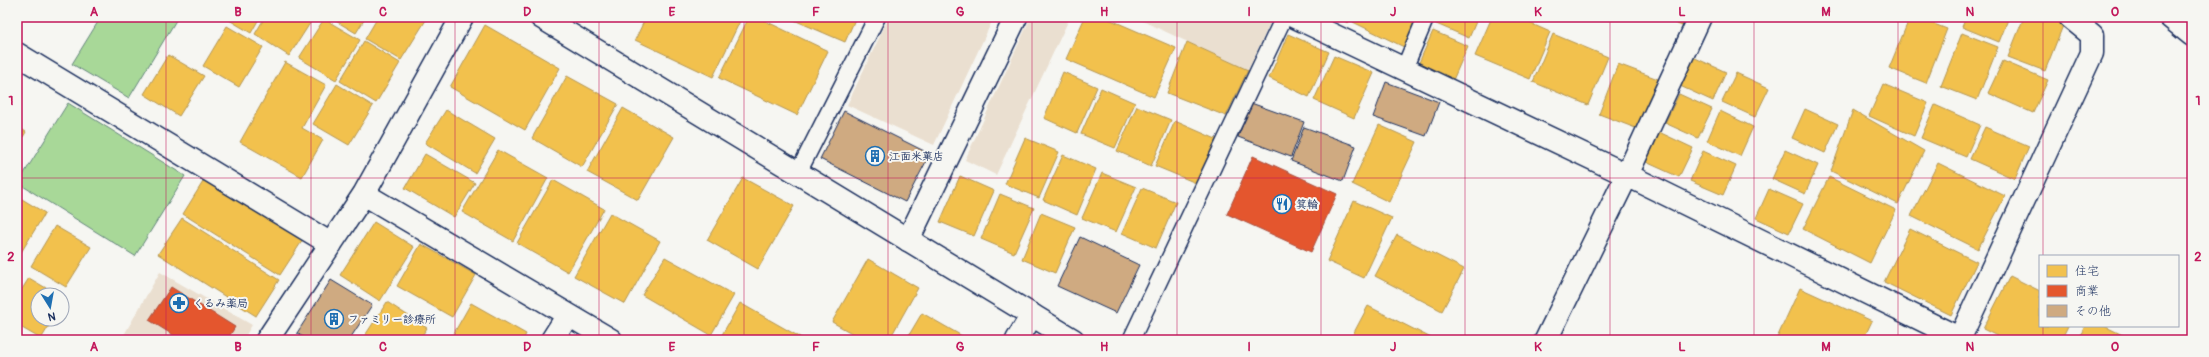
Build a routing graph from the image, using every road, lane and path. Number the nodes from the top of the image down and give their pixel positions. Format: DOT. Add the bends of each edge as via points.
graph roads {
  1 [pos="541,17"];
  2 [pos="877,17"];
  3 [pos="1016,17"];
  4 [pos="1284,17"];
  5 [pos="1295,17"];
  6 [pos="1426,17"];
  7 [pos="1700,17"];
  8 [pos="2070,17"];
  9 [pos="2170,17"];
  10 [pos="456,19"];
  11 [pos="2192,35"];
  12 [pos="17,54"];
  13 [pos="1404,69"];
  14 [pos="798,173"];
  15 [pos="1627,175"];
  16 [pos="364,194"];
  17 [pos="908,240"];
  18 [pos="331,244"];
  19 [pos="568,315"];
  20 [pos="1032,315"];
  21 [pos="1961,339"];
  22 [pos="267,340"];
  23 [pos="552,340"];
  24 [pos="611,340"];
  25 [pos="1017,340"];
  26 [pos="1073,340"];
  27 [pos="1131,340"];
  28 [pos="1546,340"];
  1 -- 14 [label="main road"];
  2 -- 14 [label="lane"];
  3 -- 17 [label="main road"];
  4 -- 27 [label="lane"];
  5 -- 13 [label="main road"];
  6 -- 13 [label="lane"];
  7 -- 15 [label="main road"];
  8 -- 21 [label="main road" via="2092,35 2092,53"];
  9 -- 11 [label="main road"];
  10 -- 16 [label="main road"];
  12 -- 18 [label="main road"];
  13 -- 15 [label="main road"];
  14 -- 17 [label="main road"];
  15 -- 21 [label="main road"];
  15 -- 28 [label="main road"];
  16 -- 18 [label="main road"];
  16 -- 19 [label="main road"];
  17 -- 20 [label="main road"];
  18 -- 22 [label="main road"];
  19 -- 23 [label="main road"];
  19 -- 24 [label="main road"];
  20 -- 25 [label="main road"];
  20 -- 26 [label="main road"];
}
